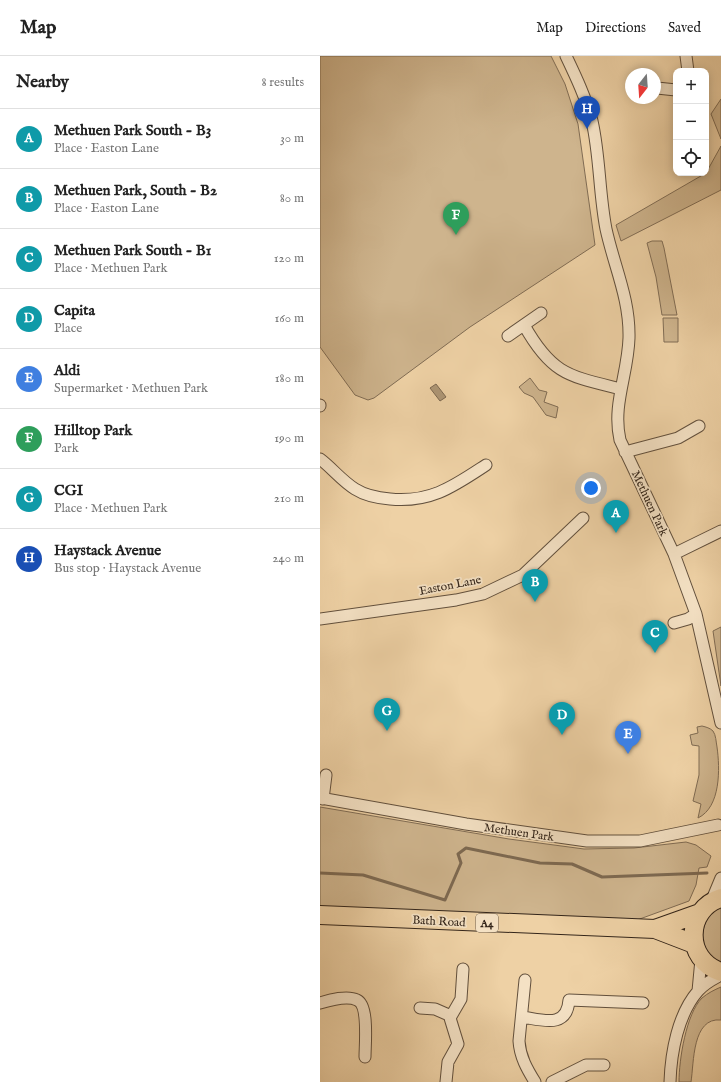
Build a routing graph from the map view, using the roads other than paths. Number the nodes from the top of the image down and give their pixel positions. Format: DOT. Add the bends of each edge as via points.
graph roads {
  1 [pos="566,56"];
  2 [pos="686,56"];
  3 [pos="688,68"];
  4 [pos="661,88"];
  5 [pos="673,90"];
  6 [pos="541,313"];
  7 [pos="524,325"];
  8 [pos="508,336"];
  9 [pos="621,389"];
  10 [pos="699,426"];
  11 [pos="625,452"];
  12 [pos="320,459"];
  13 [pos="486,465"];
  14 [pos="583,518"];
  15 [pos="721,531"];
  16 [pos="674,554"];
  17 [pos="696,614"];
  18 [pos="320,619"];
  19 [pos="674,623"];
  20 [pos="721,724"];
  21 [pos="326,774"];
  22 [pos="322,798"];
  23 [pos="720,824"];
  24 [pos="721,878"];
  25 [pos="711,904"];
  26 [pos="320,915"];
  27 [pos="655,929"];
  28 [pos="697,952"];
  29 [pos="463,969"];
  30 [pos="721,972"];
  31 [pos="721,975"];
  32 [pos="525,980"];
  33 [pos="698,991"];
  34 [pos="320,1003"];
  35 [pos="642,1003"];
  36 [pos="420,1008"];
  37 [pos="451,1016"];
  38 [pos="522,1017"];
  39 [pos="365,1057"];
  40 [pos="604,1065"];
  41 [pos="446,1082"];
  42 [pos="535,1082"];
  43 [pos="552,1082"];
  44 [pos="670,1082"];
  1 -- 9 [label="street, Methuen Park" via="580,83 592,122 606,229 628,310 629,339 626,371"];
  2 -- 3 [label="street"];
  4 -- 5 [label="street"];
  6 -- 7 [label="street"];
  7 -- 8 [label="street"];
  7 -- 9 [label="street" via="546,357 559,370 570,376"];
  9 -- 11 [label="street, Methuen Park" via="616,424"];
  10 -- 11 [label="street" via="678,438"];
  11 -- 16 [label="street, Methuen Park"];
  12 -- 13 [label="street" via="355,489 374,498 406,501 449,489"];
  14 -- 18 [label="street, Easton Lane" via="523,576 483,594"];
  15 -- 16 [label="street"];
  16 -- 17 [label="street, Methuen Park"];
  17 -- 19 [label="street"];
  17 -- 20 [label="street, Methuen Park"];
  21 -- 22 [label="street"];
  22 -- 23 [label="street, Methuen Park" via="452,822 587,841 640,841"];
  24 -- 25 [label="street"];
  25 -- 27 [label="main road, Bath Road / A4"];
  25 -- 28 [label="main road" via="693,934"];
  26 -- 27 [label="main road, Bath Road / A4"];
  27 -- 28 [label="main road, Bath Road" via="680,938"];
  28 -- 30 [label="main road" via="710,967"];
  28 -- 33 [label="street"];
  29 -- 37 [label="street" via="461,998"];
  31 -- 33 [label="street"];
  32 -- 38 [label="street"];
  33 -- 44 [label="street" via="681,1024 672,1060"];
  34 -- 39 [label="street" via="349,999 361,1003 365,1025"];
  35 -- 38 [label="street" via="569,1000 567,1013 560,1019"];
  36 -- 37 [label="street" via="435,1009"];
  37 -- 41 [label="street" via="458,1044 448,1062"];
  38 -- 42 [label="street" via="519,1050"];
  40 -- 43 [label="street" via="586,1065"];
}
